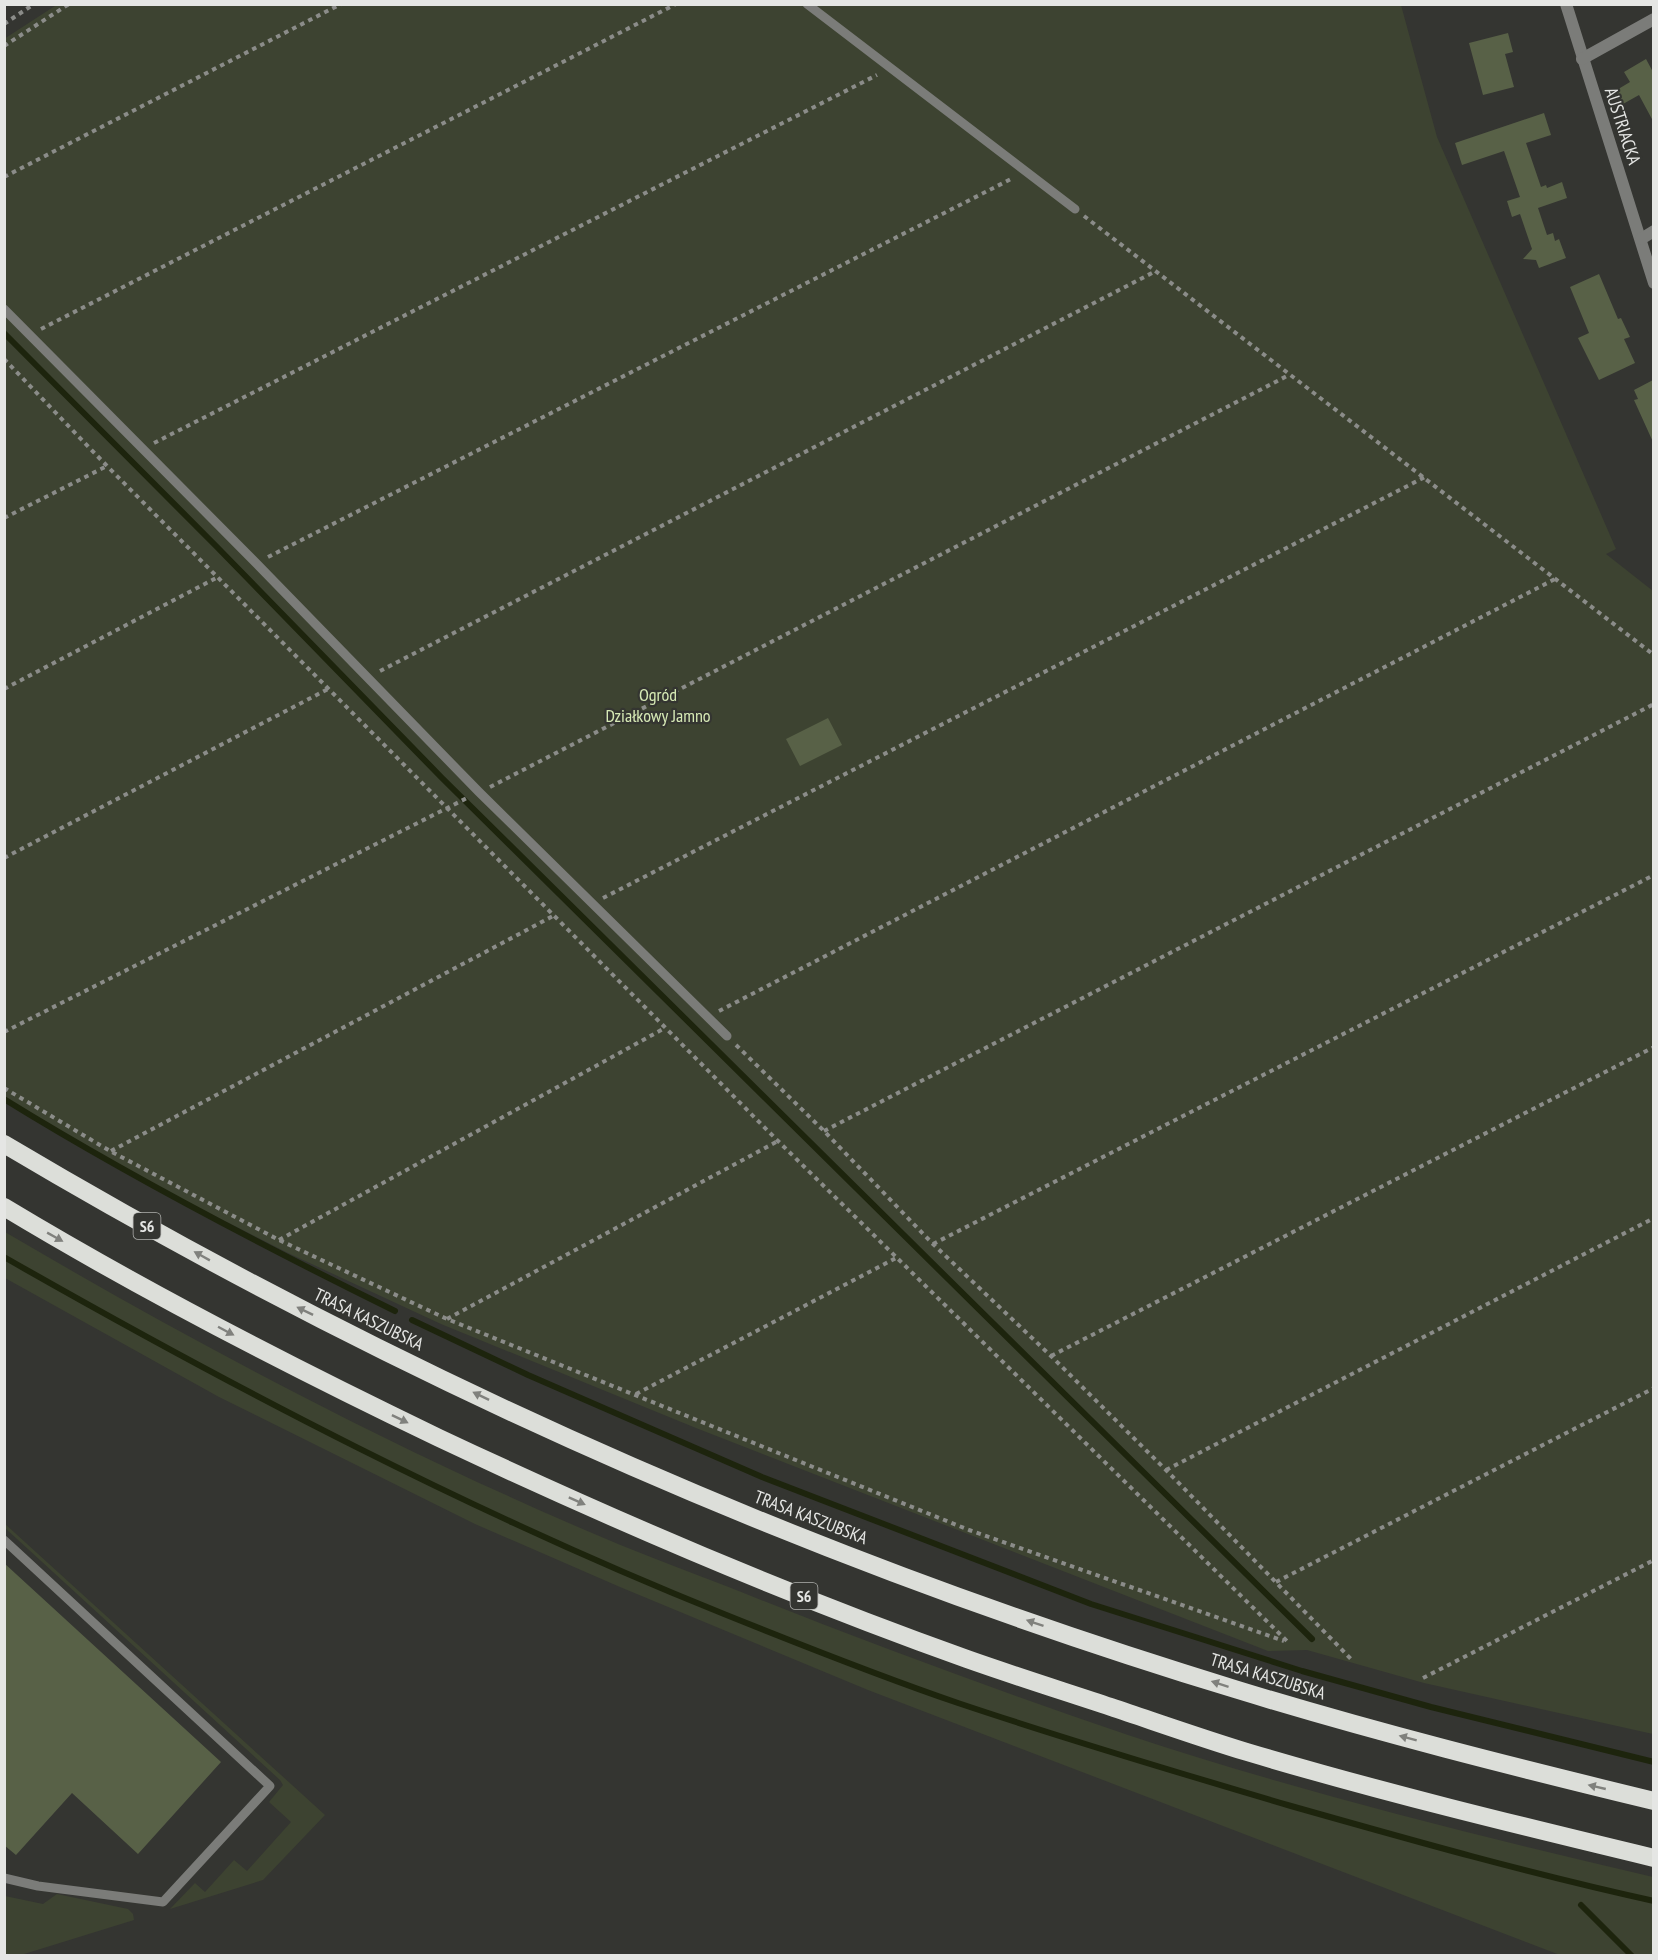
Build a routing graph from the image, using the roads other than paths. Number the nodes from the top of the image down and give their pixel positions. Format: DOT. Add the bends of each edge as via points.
graph roads {
  1 [pos="807,4"];
  2 [pos="1566,4"];
  3 [pos="1653,18"];
  4 [pos="1582,59"];
  5 [pos="1076,209"];
  6 [pos="1653,231"];
  7 [pos="1641,239"];
  8 [pos="1653,283"];
  9 [pos="4,309"];
  10 [pos="727,1036"];
  11 [pos="4,1144"];
  12 [pos="4,1207"];
  13 [pos="4,1540"];
  14 [pos="1653,1801"];
  15 [pos="1653,1858"];
  16 [pos="4,1878"];
  1 -- 5 [label="lane"];
  2 -- 4 [label="street, AUSTRIACKA"];
  3 -- 4 [label="street"];
  4 -- 7 [label="street, AUSTRIACKA"];
  6 -- 7 [label="street"];
  7 -- 8 [label="street, AUSTRIACKA"];
  9 -- 10 [label="lane" via="479,792"];
  14 -- 11 [label="highway, TRASA KASZUBSKA / S6, one-way" via="1226,1686 981,1604 735,1510 533,1422 282,1299"];
  12 -- 15 [label="highway, S6, one-way" via="254,1346 410,1424 604,1514 853,1616 968,1659 1243,1750 1363,1785"];
  13 -- 16 [label="lane" via="270,1786 163,1902"];
}
